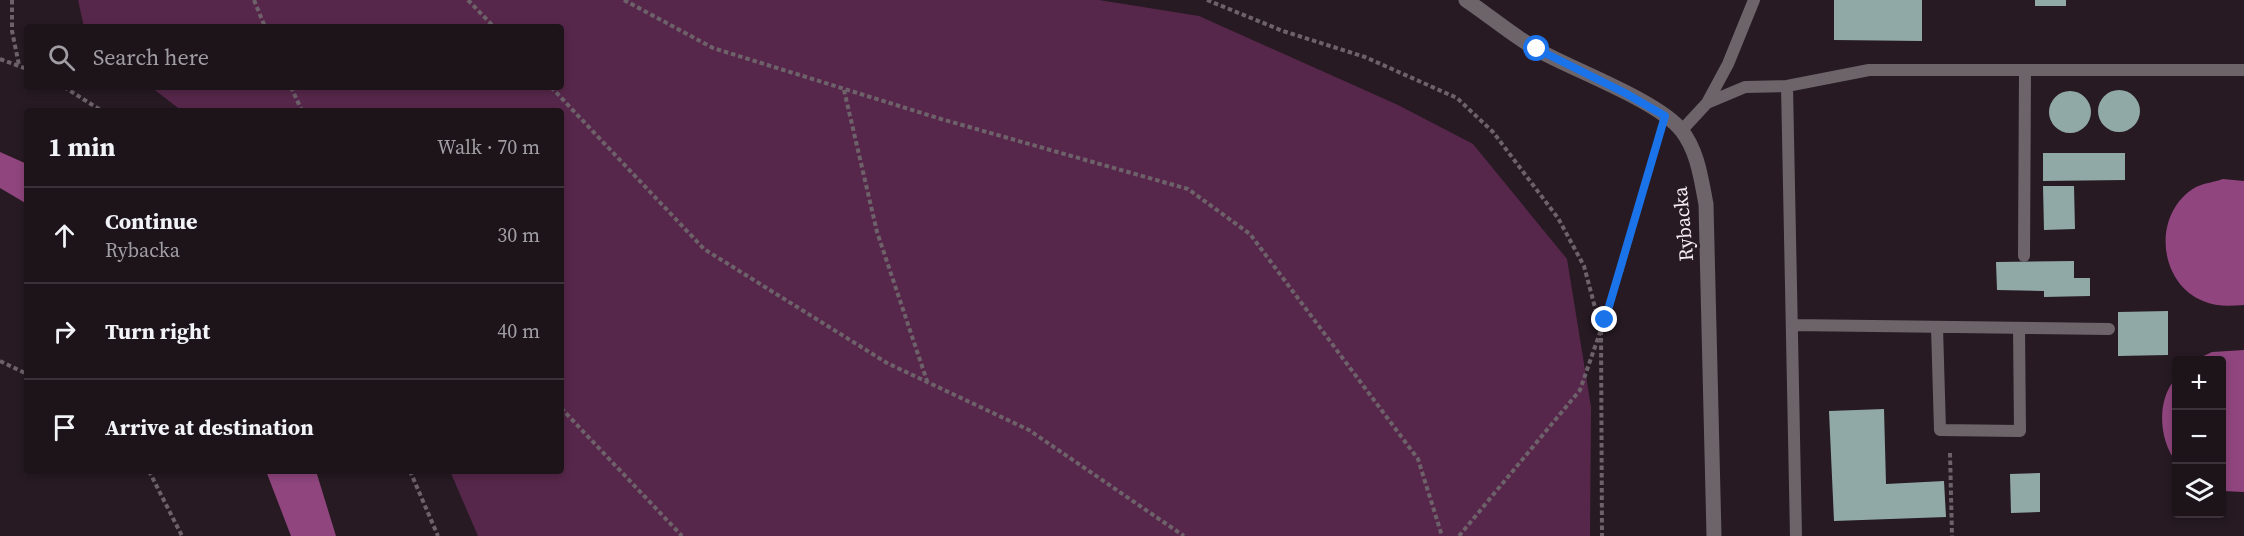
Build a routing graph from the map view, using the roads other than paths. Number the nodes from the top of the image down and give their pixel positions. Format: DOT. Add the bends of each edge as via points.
graph roads {
  1 [pos="1466,0"];
  2 [pos="1754,0"];
  3 [pos="2025,70"];
  4 [pos="2244,70"];
  5 [pos="1787,86"];
  6 [pos="1707,103"];
  7 [pos="1682,130"];
  8 [pos="2024,256"];
  9 [pos="1792,326"];
  10 [pos="1937,327"];
  11 [pos="2019,328"];
  12 [pos="2109,329"];
  13 [pos="1714,536"];
  14 [pos="1796,536"];
  1 -- 7 [label="street, Rybacka" via="1537,49 1625,93"];
  2 -- 6 [label="lane"];
  3 -- 4 [label="lane"];
  3 -- 5 [label="lane" via="1869,70"];
  3 -- 8 [label="lane"];
  5 -- 6 [label="lane" via="1745,87"];
  5 -- 9 [label="lane"];
  6 -- 7 [label="lane"];
  7 -- 13 [label="street, Rybacka" via="1696,158 1706,204"];
  9 -- 10 [label="lane"];
  9 -- 14 [label="lane"];
  10 -- 11 [label="lane"];
  10 -- 11 [label="lane" via="1940,430 2020,431"];
  11 -- 12 [label="lane"];
}
